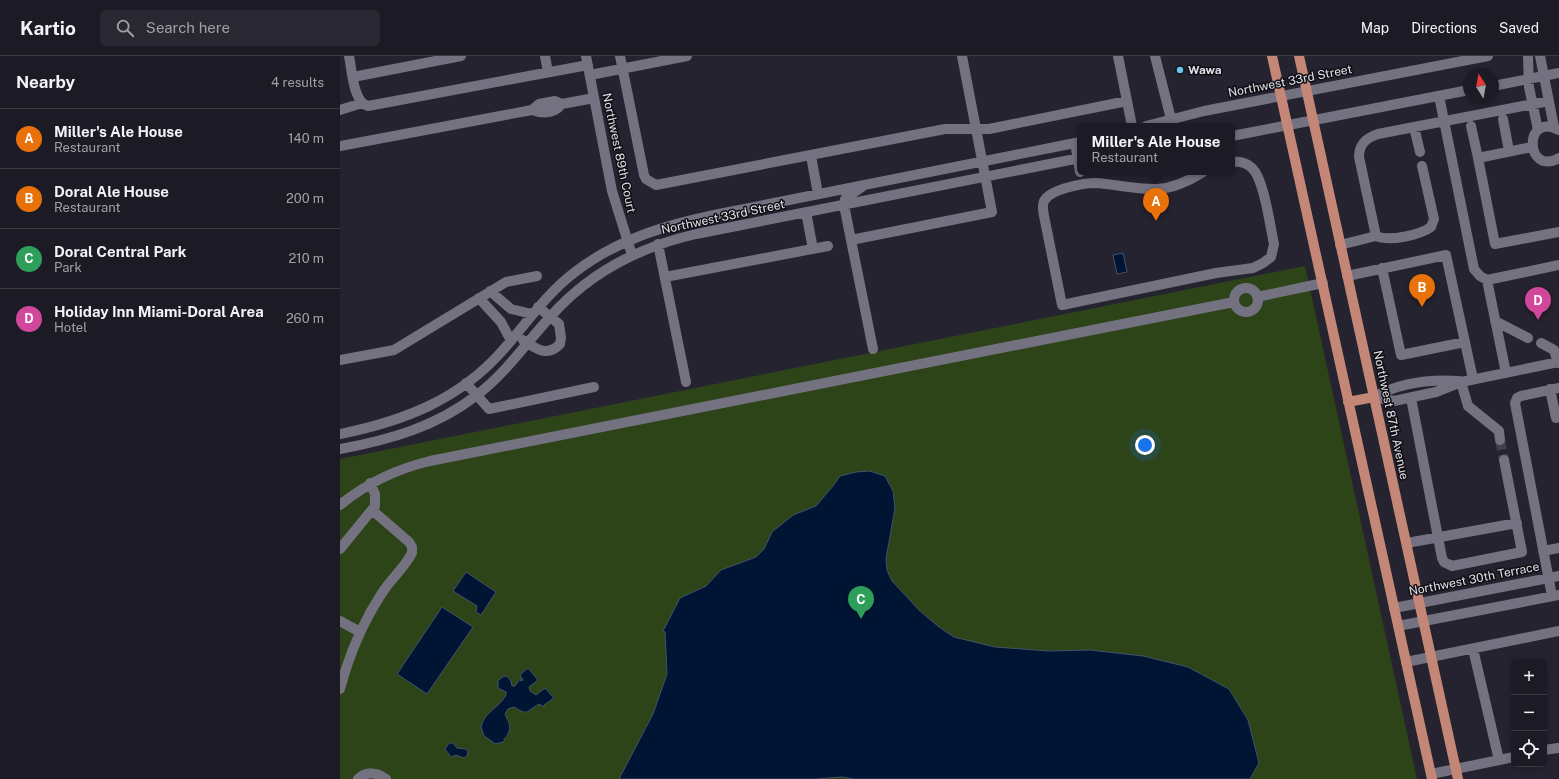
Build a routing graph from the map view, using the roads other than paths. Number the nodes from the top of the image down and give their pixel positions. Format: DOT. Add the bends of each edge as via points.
graph roads {
  1 [pos="349,56"];
  2 [pos="461,56"];
  3 [pos="545,56"];
  4 [pos="620,56"];
  5 [pos="688,56"];
  6 [pos="962,56"];
  7 [pos="1118,56"];
  8 [pos="1272,56"];
  9 [pos="1298,56"];
  10 [pos="1488,56"];
  11 [pos="1528,56"];
  12 [pos="1540,56"];
  13 [pos="1155,57"];
  14 [pos="587,60"];
  15 [pos="623,69"];
  16 [pos="548,72"];
  17 [pos="1559,73"];
  18 [pos="590,75"];
  19 [pos="353,76"];
  20 [pos="1545,76"];
  21 [pos="1529,79"];
  22 [pos="1499,85"];
  23 [pos="1306,91"];
  24 [pos="1463,91"];
  25 [pos="1281,95"];
  26 [pos="1439,96"];
  27 [pos="594,98"];
  28 [pos="1127,101"];
  29 [pos="1549,101"];
  30 [pos="362,103"];
  31 [pos="1533,104"];
  32 [pos="340,110"];
  33 [pos="1171,119"];
  34 [pos="1313,119"];
  35 [pos="1503,119"];
  36 [pos="1444,121"];
  37 [pos="1131,123"];
  38 [pos="1157,123"];
  39 [pos="1287,124"];
  40 [pos="1472,126"];
  41 [pos="1414,127"];
  42 [pos="1556,128"];
  43 [pos="976,129"];
  44 [pos="1538,130"];
  45 [pos="1235,135"];
  46 [pos="1077,143"];
  47 [pos="340,146"];
  48 [pos="1532,147"];
  49 [pos="1509,151"];
  50 [pos="1420,152"];
  51 [pos="810,156"];
  52 [pos="1077,158"];
  53 [pos="1478,158"];
  54 [pos="1559,158"];
  55 [pos="983,162"];
  56 [pos="1235,162"];
  57 [pos="1422,166"];
  58 [pos="1080,175"];
  59 [pos="1197,175"];
  60 [pos="986,177"];
  61 [pos="866,185"];
  62 [pos="1082,185"];
  63 [pos="823,193"];
  64 [pos="844,205"];
  65 [pos="806,212"];
  66 [pos="1559,232"];
  67 [pos="1376,236"];
  68 [pos="627,240"];
  69 [pos="851,240"];
  70 [pos="658,244"];
  71 [pos="1340,244"];
  72 [pos="828,246"];
  73 [pos="813,249"];
  74 [pos="632,254"];
  75 [pos="1559,265"];
  76 [pos="1382,268"];
  77 [pos="537,276"];
  78 [pos="1347,276"];
  79 [pos="665,277"];
  80 [pos="1487,280"];
  81 [pos="1323,283"];
  82 [pos="490,291"];
  83 [pos="1257,297"];
  84 [pos="479,298"];
  85 [pos="1234,302"];
  86 [pos="535,310"];
  87 [pos="550,316"];
  88 [pos="1495,322"];
  89 [pos="513,338"];
  90 [pos="1528,338"];
  91 [pos="1465,342"];
  92 [pos="528,344"];
  93 [pos="1541,344"];
  94 [pos="873,349"];
  95 [pos="340,360"];
  96 [pos="1559,363"];
  97 [pos="1506,373"];
  98 [pos="1473,379"];
  99 [pos="686,382"];
  100 [pos="1461,382"];
  101 [pos="466,384"];
  102 [pos="594,387"];
  103 [pos="1555,389"];
  104 [pos="477,396"];
  105 [pos="1374,397"];
  106 [pos="1411,398"];
  107 [pos="1348,402"];
  108 [pos="1559,417"];
  109 [pos="340,434"];
  110 [pos="1500,440"];
  111 [pos="340,449"];
  112 [pos="1504,460"];
  113 [pos="370,483"];
  114 [pos="340,505"];
  115 [pos="372,510"];
  116 [pos="1516,523"];
  117 [pos="1438,538"];
  118 [pos="1407,543"];
  119 [pos="1559,548"];
  120 [pos="340,549"];
  121 [pos="1543,551"];
  122 [pos="1559,576"];
  123 [pos="1548,578"];
  124 [pos="1555,596"];
  125 [pos="1419,603"];
  126 [pos="1394,608"];
  127 [pos="340,621"];
  128 [pos="1424,621"];
  129 [pos="1398,626"];
  130 [pos="1559,631"];
  131 [pos="360,632"];
  132 [pos="1473,648"];
  133 [pos="1431,657"];
  134 [pos="1406,662"];
  135 [pos="340,689"];
  136 [pos="1558,748"];
  137 [pos="1547,750"];
  138 [pos="1511,758"];
  139 [pos="1499,760"];
  140 [pos="1456,768"];
  141 [pos="1431,776"];
  142 [pos="358,779"];
  143 [pos="386,779"];
  144 [pos="1458,779"];
  1 -- 19 [label="street"];
  2 -- 19 [label="street"];
  3 -- 16 [label="street"];
  4 -- 15 [label="street"];
  5 -- 15 [label="street"];
  6 -- 43 [label="street"];
  7 -- 28 [label="street"];
  8 -- 25 [label="main road"];
  9 -- 23 [label="main road, Northwest 87th Avenue"];
  10 -- 23 [label="street, Northwest 33rd Street"];
  11 -- 21 [label="street"];
  12 -- 20 [label="street"];
  13 -- 33 [label="street"];
  14 -- 16 [label="street"];
  14 -- 18 [label="street, Northwest 89th Court"];
  15 -- 18 [label="street"];
  15 -- 51 [label="street" via="644,175 646,180 652,183 664,184"];
  16 -- 30 [label="street" via="368,106"];
  17 -- 20 [label="street"];
  18 -- 27 [label="street, Northwest 89th Court"];
  19 -- 30 [label="street" via="357,97"];
  20 -- 21 [label="street"];
  20 -- 29 [label="street"];
  21 -- 22 [label="street"];
  21 -- 31 [label="street"];
  23 -- 25 [label="street, Northwest 33rd Street"];
  23 -- 34 [label="main road, Northwest 87th Avenue"];
  24 -- 26 [label="street"];
  25 -- 33 [label="street, Northwest 33rd Street"];
  25 -- 39 [label="main road"];
  26 -- 34 [label="street"];
  26 -- 36 [label="street"];
  27 -- 47 [label="street" via="562,104 555,101 544,103 532,110"];
  27 -- 68 [label="street, Northwest 89th Court" via="612,191"];
  28 -- 37 [label="street"];
  28 -- 43 [label="street" via="989,129"];
  29 -- 31 [label="street"];
  29 -- 42 [label="street"];
  30 -- 32 [label="street"];
  31 -- 36 [label="street"];
  31 -- 44 [label="street"];
  33 -- 38 [label="street, Northwest 33rd Street"];
  34 -- 39 [label="street"];
  34 -- 71 [label="main road, Northwest 87th Avenue"];
  35 -- 49 [label="street"];
  36 -- 41 [label="street"];
  36 -- 80 [label="street" via="1474,269"];
  39 -- 45 [label="street"];
  39 -- 81 [label="main road"];
  40 -- 53 [label="street"];
  41 -- 50 [label="street"];
  41 -- 67 [label="street" via="1374,135 1360,148 1360,161"];
  42 -- 44 [label="street" via="1548,126"];
  43 -- 51 [label="street" via="945,129"];
  43 -- 55 [label="street"];
  44 -- 48 [label="street" via="1534,135"];
  46 -- 55 [label="street, Northwest 33rd Street"];
  48 -- 49 [label="street"];
  48 -- 54 [label="street" via="1543,160"];
  49 -- 53 [label="street"];
  51 -- 63 [label="street"];
  52 -- 60 [label="street, Northwest 33rd Street"];
  53 -- 66 [label="street" via="1495,244"];
  55 -- 60 [label="street"];
  55 -- 61 [label="street, Northwest 33rd Street"];
  56 -- 62 [label="street" via="1248,165 1261,182 1274,244 1273,252 1267,260 1253,268 1062,304 1044,216 1044,203 1046,198 1059,190"];
  57 -- 67 [label="street" via="1434,220 1432,227 1422,232 1390,239"];
  58 -- 62 [label="street"];
  59 -- 62 [label="street" via="1175,186 1156,189 1094,183"];
  60 -- 64 [label="street, Northwest 33rd Street"];
  60 -- 69 [label="street" via="992,212"];
  61 -- 63 [label="street, Northwest 33rd Street"];
  61 -- 64 [label="street" via="847,197"];
  63 -- 64 [label="street" via="836,197"];
  63 -- 68 [label="street, Northwest 33rd Street" via="673,224"];
  64 -- 65 [label="street, Northwest 33rd Street"];
  64 -- 69 [label="street"];
  65 -- 70 [label="street, Northwest 33rd Street"];
  65 -- 73 [label="street"];
  67 -- 71 [label="street"];
  68 -- 74 [label="street, Northwest 89th Court"];
  68 -- 86 [label="street, Northwest 33rd Street" via="576,271"];
  69 -- 94 [label="street"];
  70 -- 74 [label="street, Northwest 33rd Street"];
  70 -- 79 [label="street"];
  71 -- 78 [label="main road, Northwest 87th Avenue"];
  72 -- 73 [label="street"];
  73 -- 79 [label="street"];
  74 -- 87 [label="street, Northwest 33rd Street" via="586,283"];
  75 -- 80 [label="street"];
  76 -- 78 [label="street"];
  76 -- 91 [label="street" via="1401,355"];
  76 -- 91 [label="street" via="1446,254"];
  77 -- 82 [label="street" via="506,282"];
  78 -- 105 [label="main road, Northwest 87th Avenue"];
  79 -- 99 [label="street"];
  80 -- 88 [label="street"];
  81 -- 83 [label="street"];
  81 -- 107 [label="main road"];
  82 -- 84 [label="street"];
  82 -- 86 [label="street" via="512,309"];
  83 -- 85 [label="street" via="1252,289 1244,288 1235,295"];
  83 -- 85 [label="street" via="1256,306 1249,311 1242,311"];
  84 -- 89 [label="street"];
  84 -- 95 [label="street" via="399,347"];
  85 -- 113 [label="street" via="430,461 393,472"];
  86 -- 87 [label="street"];
  86 -- 89 [label="street, Northwest 33rd Street"];
  87 -- 92 [label="street, Northwest 33rd Street"];
  87 -- 92 [label="street" via="559,324 560,344 546,352"];
  88 -- 90 [label="street"];
  88 -- 97 [label="street"];
  89 -- 92 [label="street"];
  89 -- 101 [label="street, Northwest 33rd Street" via="493,361"];
  91 -- 98 [label="street"];
  92 -- 104 [label="street, Northwest 33rd Street" via="505,371"];
  93 -- 96 [label="street" via="1552,348"];
  96 -- 97 [label="street"];
  97 -- 98 [label="street"];
  98 -- 100 [label="street"];
  100 -- 105 [label="street" via="1434,379 1390,388"];
  100 -- 106 [label="street"];
  100 -- 110 [label="street" via="1468,406 1499,431"];
  101 -- 104 [label="street"];
  101 -- 109 [label="street, Northwest 33rd Street" via="438,402 405,417"];
  102 -- 104 [label="street" via="489,409"];
  103 -- 108 [label="street" via="1556,418"];
  103 -- 121 [label="street" via="1521,396 1516,400"];
  104 -- 111 [label="street, Northwest 33rd Street" via="418,429 382,441"];
  105 -- 106 [label="street" via="1394,401"];
  105 -- 107 [label="main road"];
  105 -- 118 [label="main road, Northwest 87th Avenue"];
  106 -- 117 [label="street"];
  107 -- 126 [label="main road"];
  112 -- 116 [label="street"];
  113 -- 114 [label="street"];
  113 -- 115 [label="street" via="376,501"];
  115 -- 120 [label="street"];
  115 -- 131 [label="street" via="409,542 412,550 381,594"];
  116 -- 117 [label="street"];
  116 -- 117 [label="street" via="1522,552 1452,566 1443,560"];
  117 -- 118 [label="street"];
  118 -- 125 [label="main road, Northwest 87th Avenue"];
  119 -- 121 [label="street"];
  121 -- 123 [label="street"];
  122 -- 123 [label="street, Northwest 30th Terrace"];
  123 -- 124 [label="street"];
  123 -- 125 [label="street, Northwest 30th Terrace"];
  124 -- 128 [label="street"];
  125 -- 126 [label="street, Northwest 30th Terrace"];
  125 -- 128 [label="main road, Northwest 87th Avenue"];
  126 -- 129 [label="main road"];
  127 -- 131 [label="street"];
  128 -- 129 [label="street"];
  128 -- 133 [label="main road, Northwest 87th Avenue"];
  129 -- 134 [label="main road"];
  130 -- 132 [label="street"];
  131 -- 135 [label="street"];
  132 -- 133 [label="street"];
  132 -- 139 [label="street"];
  133 -- 134 [label="street"];
  133 -- 140 [label="main road, Northwest 87th Avenue"];
  134 -- 141 [label="main road"];
  136 -- 137 [label="street"];
  138 -- 139 [label="street"];
  139 -- 140 [label="street"];
  140 -- 141 [label="street"];
  140 -- 144 [label="main road, Northwest 87th Avenue"];
  142 -- 143 [label="street" via="369,773 378,774"];
}
